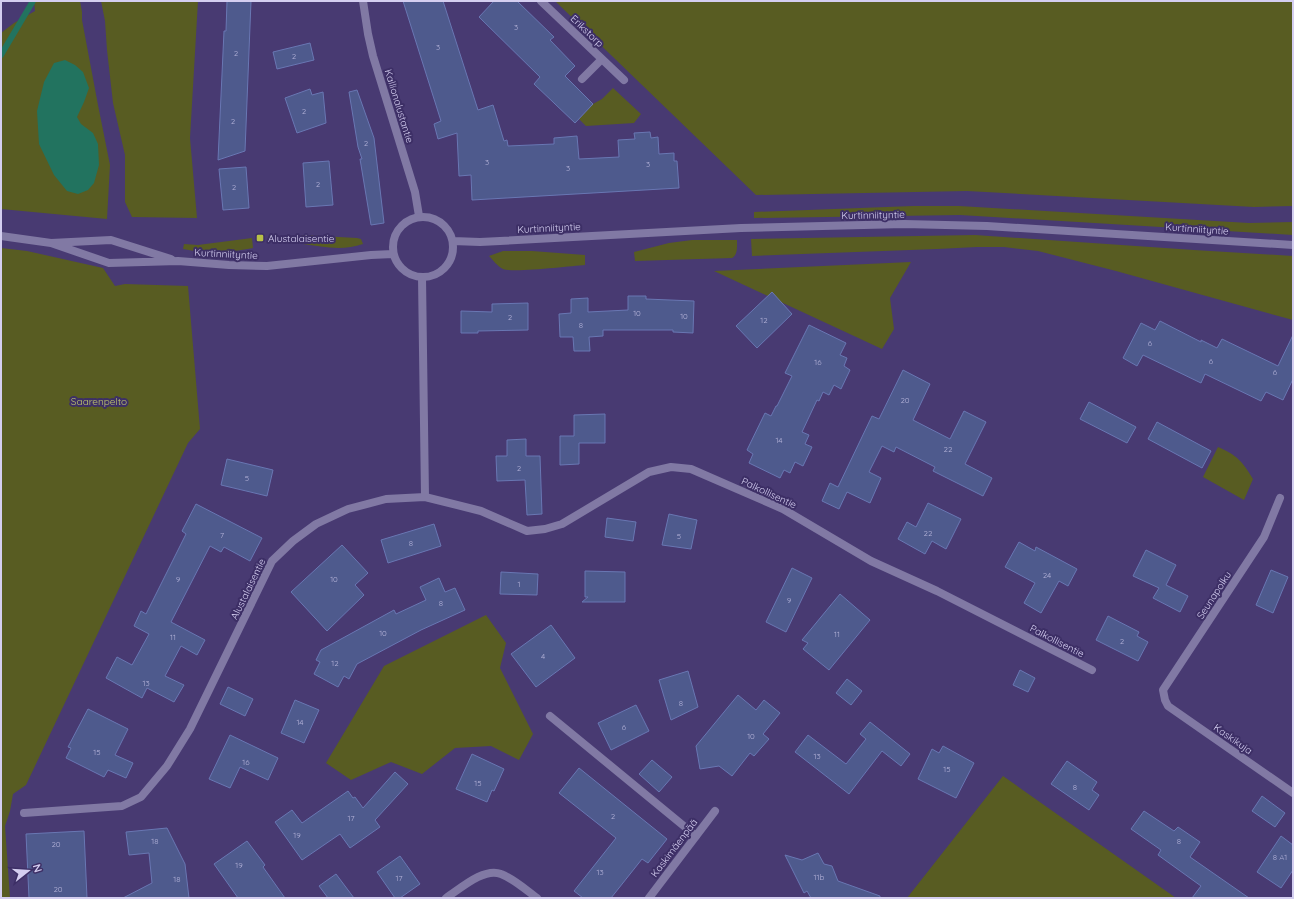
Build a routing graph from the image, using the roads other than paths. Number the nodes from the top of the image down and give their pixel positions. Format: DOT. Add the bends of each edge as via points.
graph roads {
  1 [pos="363,1"];
  2 [pos="541,1"];
  3 [pos="602,59"];
  4 [pos="582,79"];
  5 [pos="624,80"];
  6 [pos="419,216"];
  7 [pos="1,236"];
  8 [pos="453,241"];
  9 [pos="51,243"];
  10 [pos="1293,245"];
  11 [pos="393,254"];
  12 [pos="178,261"];
  13 [pos="422,277"];
  14 [pos="425,497"];
  15 [pos="1280,498"];
  16 [pos="1092,670"];
  17 [pos="1165,700"];
  18 [pos="550,716"];
  19 [pos="1293,793"];
  20 [pos="715,811"];
  21 [pos="24,813"];
  22 [pos="696,836"];
  23 [pos="446,898"];
  24 [pos="537,898"];
  25 [pos="650,898"];
  1 -- 6 [label="street, Kallionalustantie" via="373,56 415,192"];
  2 -- 3 [label="street, Erikstorp"];
  3 -- 4 [label="street, Erikstorp"];
  3 -- 5 [label="street, Erikstorp"];
  6 -- 8 [label="street" via="438,220 450,233"];
  6 -- 11 [label="street" via="404,222 398,228 392,245"];
  7 -- 9 [label="street, Kurtinniityntie"];
  8 -- 10 [label="street, Kurtinniityntie" via="480,242 741,228 904,224 994,226"];
  8 -- 13 [label="street" via="452,257 443,270 429,277"];
  9 -- 12 [label="street, Kurtinniityntie" via="111,240"];
  9 -- 12 [label="street, Kurtinniityntie" via="109,263"];
  11 -- 12 [label="street, Kurtinniityntie" via="267,266"];
  11 -- 13 [label="street" via="400,268 406,273"];
  13 -- 14 [label="street"];
  14 -- 16 [label="street, Palkollisentie" via="481,511 527,531 562,524 649,472 671,467 691,469 783,510 871,561 937,591"];
  14 -- 21 [label="street, Alustalaisentie" via="386,498 348,509 316,524 293,540 272,561 190,729 167,766 141,797 122,806"];
  15 -- 17 [label="street, Seunapolku" via="1264,537 1163,690"];
  17 -- 19 [label="street, Kaskikuja" via="1168,706"];
  18 -- 22 [label="street"];
  20 -- 22 [label="street, Kaskimäenpää"];
  22 -- 25 [label="street, Kaskimäenpää"];
  23 -- 24 [label="street" via="476,878 487,873 500,873"];
}
